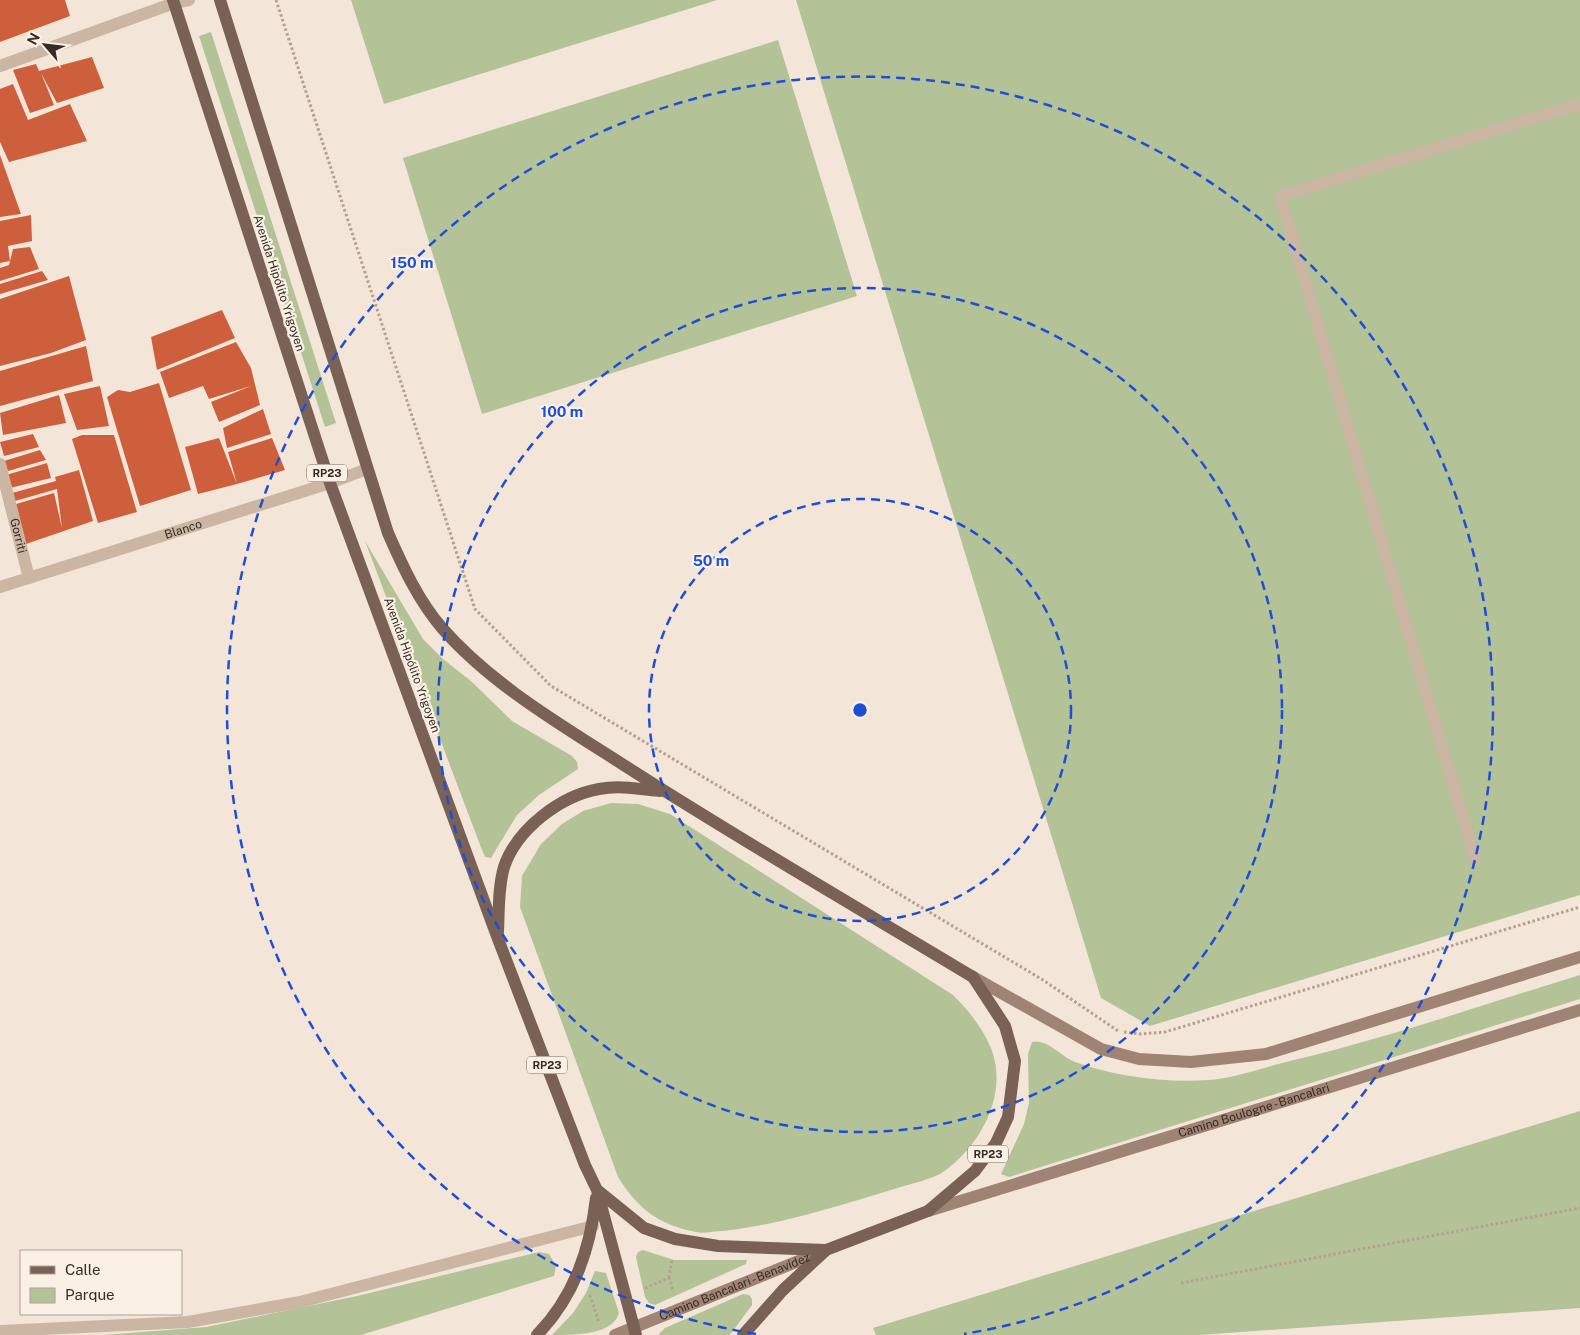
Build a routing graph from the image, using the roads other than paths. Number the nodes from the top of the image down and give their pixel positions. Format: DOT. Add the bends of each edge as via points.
graph roads {
  1 [pos="189,0"];
  2 [pos="220,0"];
  3 [pos="174,1"];
  4 [pos="0,66"];
  5 [pos="1580,104"];
  6 [pos="0,464"];
  7 [pos="367,469"];
  8 [pos="330,483"];
  9 [pos="29,578"];
  10 [pos="0,587"];
  11 [pos="665,792"];
  12 [pos="1475,859"];
  13 [pos="498,939"];
  14 [pos="1580,957"];
  15 [pos="973,977"];
  16 [pos="1580,1010"];
  17 [pos="597,1190"];
  18 [pos="928,1211"];
  19 [pos="593,1226"];
  20 [pos="826,1250"];
  21 [pos="0,1331"];
  22 [pos="635,1331"];
  23 [pos="536,1335"];
  24 [pos="615,1335"];
  25 [pos="743,1335"];
  1 -- 3 [label="street"];
  2 -- 7 [label="main road, RP23"];
  3 -- 4 [label="street"];
  3 -- 8 [label="main road, Avenida Hipólito Yrigoyen / RP23"];
  5 -- 12 [label="street" via="1280,196"];
  6 -- 9 [label="street, Gorriti"];
  7 -- 8 [label="street, Blanco"];
  7 -- 11 [label="main road, RP23" via="388,533 414,590 441,627 501,682"];
  8 -- 9 [label="street, Blanco"];
  8 -- 13 [label="main road, Avenida Hipólito Yrigoyen / RP23"];
  9 -- 10 [label="street, Blanco"];
  11 -- 13 [label="main road" via="624,787 598,789 566,800 536,822 519,841 505,866 499,897"];
  11 -- 15 [label="main road, RP23"];
  13 -- 17 [label="main road, Avenida Hipólito Yrigoyen / RP23"];
  14 -- 15 [label="main road" via="1266,1054 1190,1062 1139,1059 1101,1049"];
  15 -- 18 [label="main road, RP23" via="1005,1026 1015,1061 1008,1117 996,1143 975,1171"];
  16 -- 18 [label="main road, Camino Boulogne - Bancalari"];
  17 -- 19 [label="main road"];
  17 -- 20 [label="main road" via="644,1228 676,1239 718,1246"];
  17 -- 22 [label="main road, Avenida Hipólito Yrigoyen / RP23"];
  18 -- 20 [label="main road, RP23"];
  19 -- 21 [label="street" via="300,1302 188,1322"];
  19 -- 23 [label="main road" via="581,1268 563,1303"];
  20 -- 22 [label="main road, Camino Bancalari - Benavídez" via="679,1308"];
  20 -- 25 [label="main road, RP23" via="783,1290"];
  22 -- 24 [label="main road, Camino Bancalari - Benavídez"];
}
